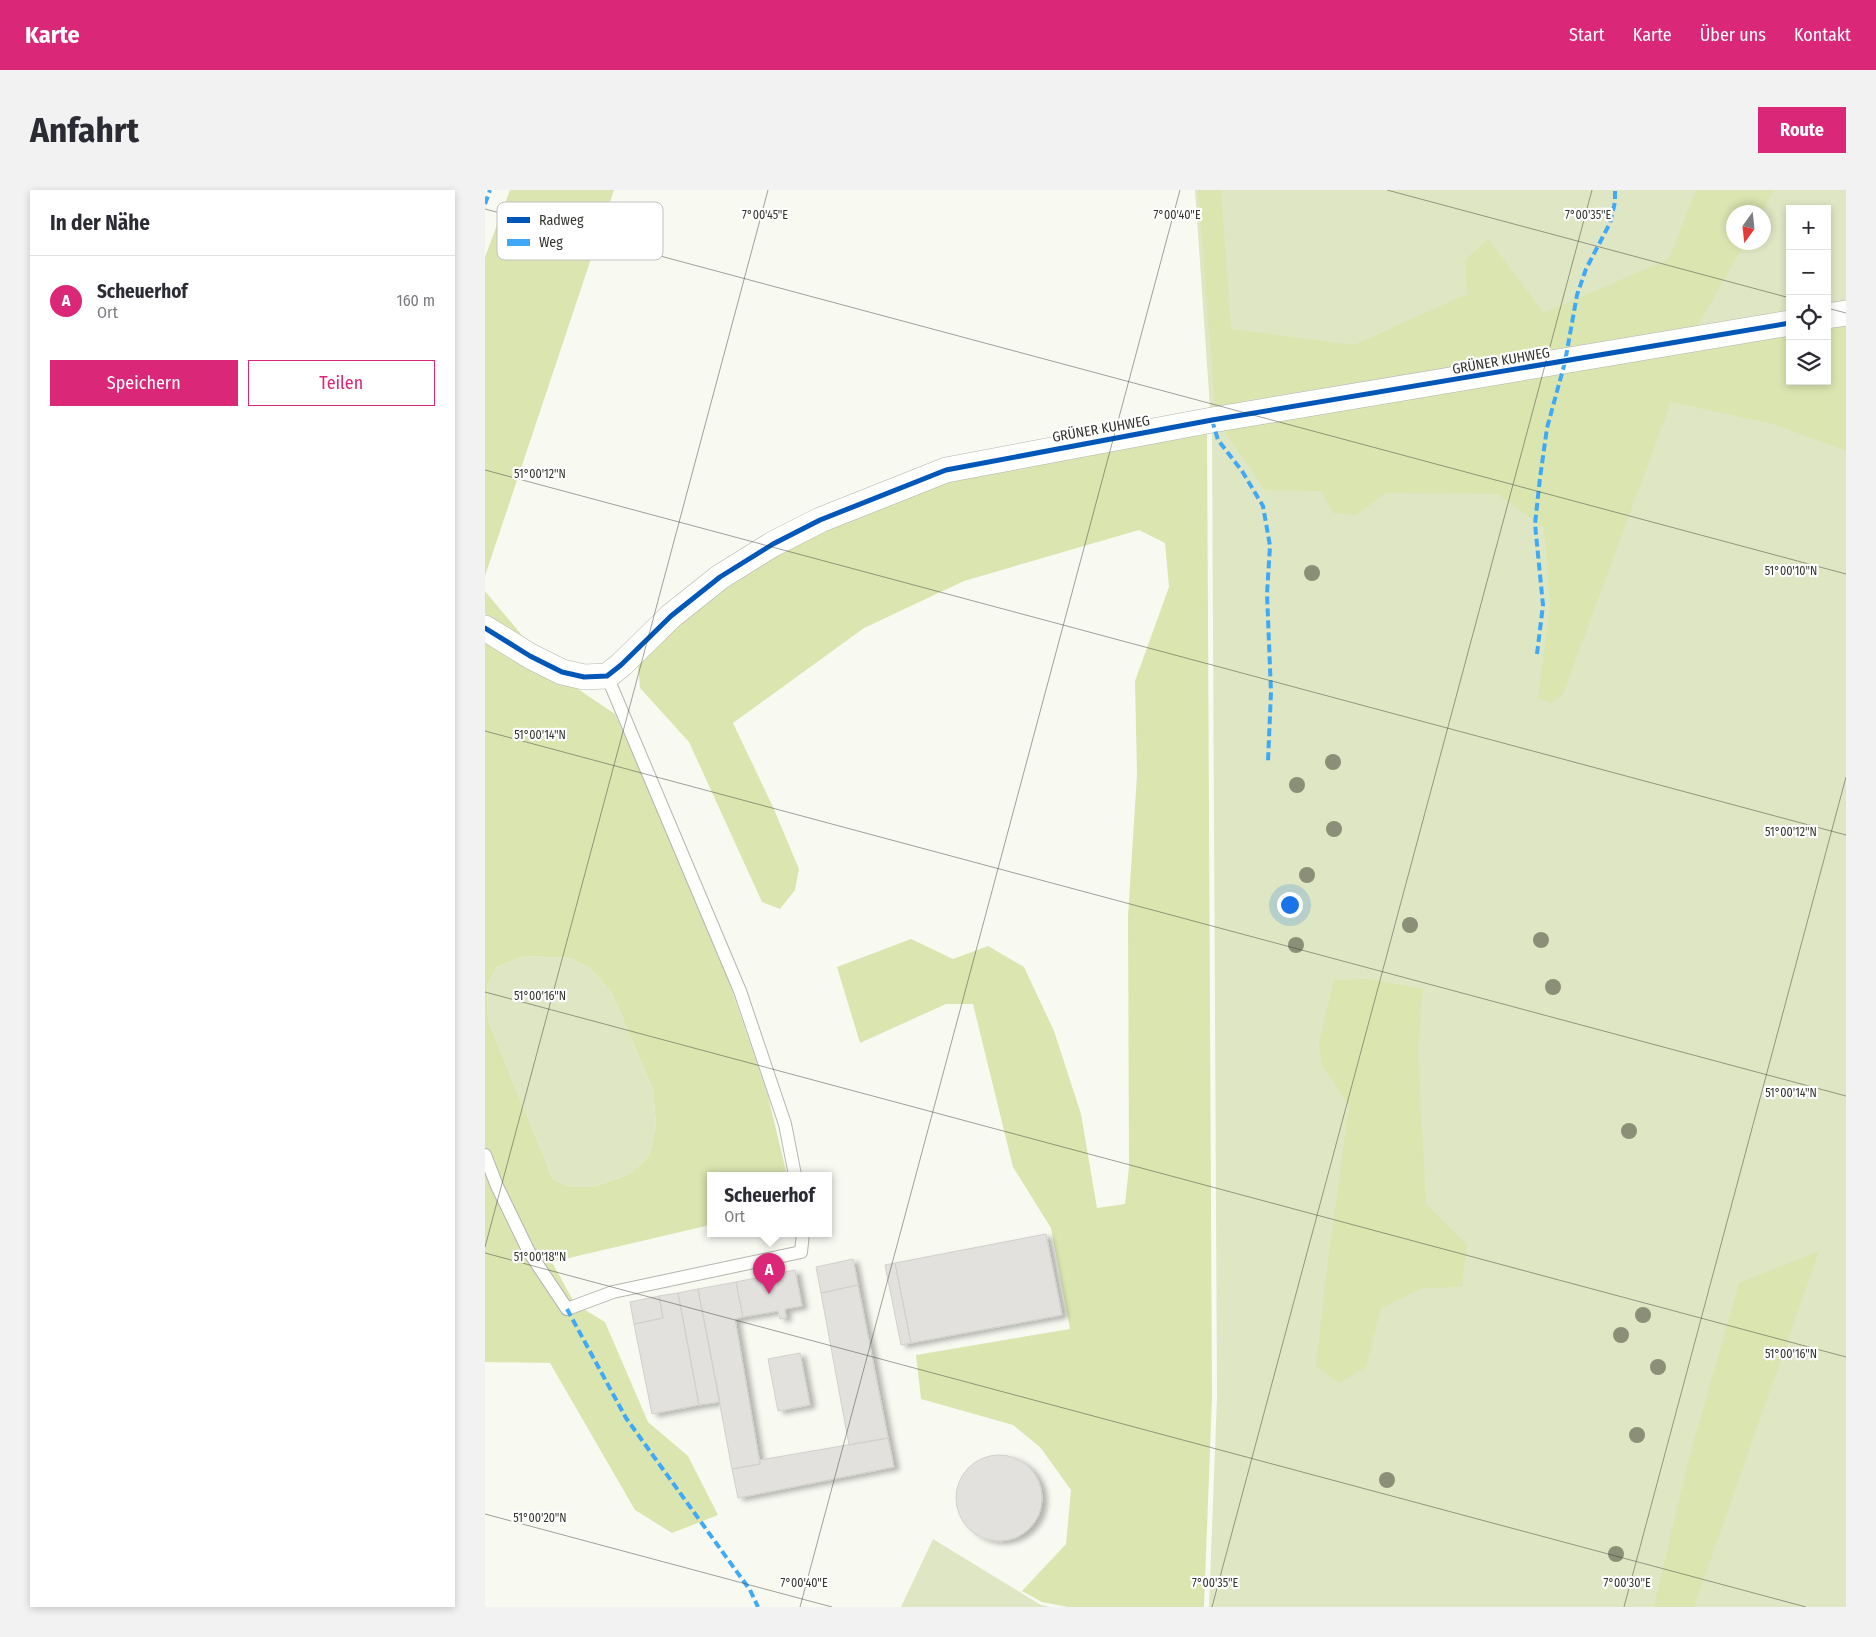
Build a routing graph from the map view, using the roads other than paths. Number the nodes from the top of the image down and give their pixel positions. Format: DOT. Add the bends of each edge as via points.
graph roads {
  1 [pos="1846,313"];
  2 [pos="1831,315"];
  3 [pos="1786,324"];
  4 [pos="485,628"];
  5 [pos="607,676"];
  6 [pos="485,1155"];
  7 [pos="794,1172"];
  8 [pos="803,1237"];
  1 -- 2 [label="street"];
  3 -- 5 [label="street, GRÜNER KUHWEG" via="1203,422 945,470 820,520 773,544 720,577 671,616"];
  4 -- 5 [label="street" via="562,672 585,677"];
  5 -- 7 [label="lane" via="739,991 785,1124"];
  6 -- 8 [label="lane" via="529,1252 567,1309 613,1292 801,1252"];
}
